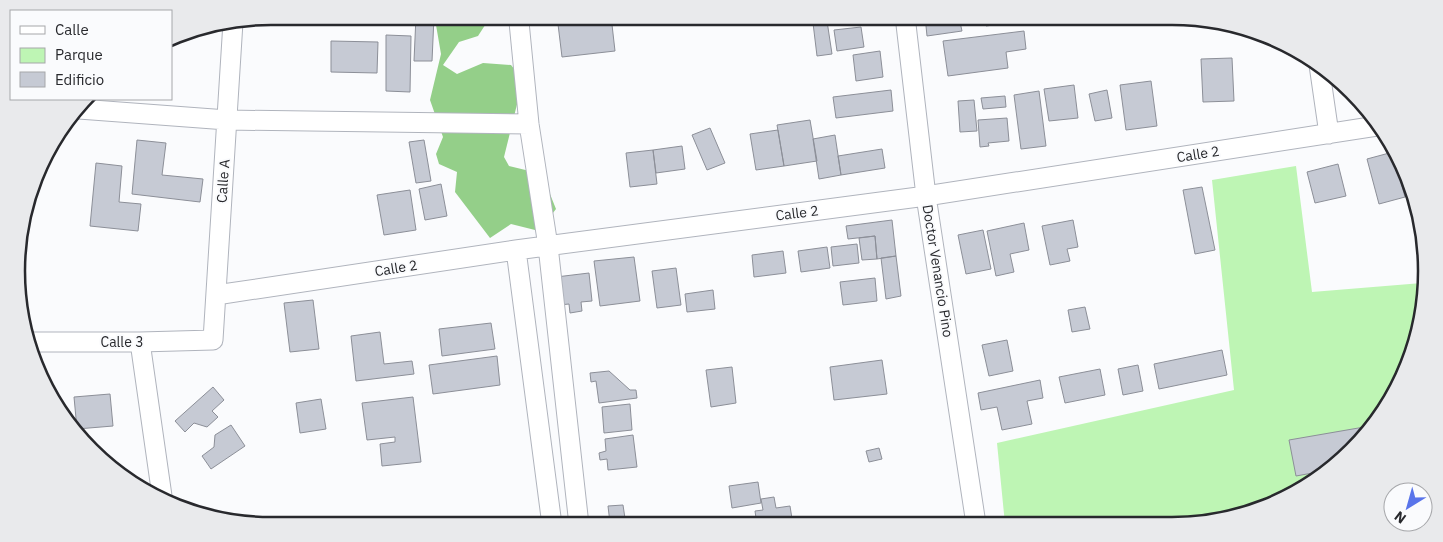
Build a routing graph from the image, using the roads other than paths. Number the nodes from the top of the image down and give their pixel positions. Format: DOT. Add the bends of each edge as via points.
graph roads {
  1 [pos="519,25"];
  2 [pos="906,25"];
  3 [pos="234,28"];
  4 [pos="1320,75"];
  5 [pos="86,109"];
  6 [pos="227,120"];
  7 [pos="529,124"];
  8 [pos="1372,127"];
  9 [pos="1329,134"];
  10 [pos="926,196"];
  11 [pos="548,246"];
  12 [pos="516,250"];
  13 [pos="216,295"];
  14 [pos="213,340"];
  15 [pos="35,342"];
  16 [pos="140,342"];
  17 [pos="161,492"];
  18 [pos="551,517"];
  19 [pos="578,517"];
  20 [pos="975,517"];
  1 -- 7 [label="street"];
  2 -- 10 [label="street, Doctor Venancio Pino"];
  3 -- 6 [label="street, Calle A"];
  4 -- 9 [label="street"];
  5 -- 6 [label="street"];
  6 -- 7 [label="street"];
  6 -- 13 [label="street, Calle A"];
  7 -- 11 [label="street"];
  8 -- 9 [label="street, Calle 2"];
  9 -- 10 [label="street, Calle 2"];
  10 -- 11 [label="street, Calle 2"];
  10 -- 20 [label="street, Doctor Venancio Pino"];
  11 -- 12 [label="street, Calle 2"];
  11 -- 19 [label="street"];
  12 -- 13 [label="street, Calle 2"];
  12 -- 18 [label="street"];
  13 -- 14 [label="street, Calle A"];
  14 -- 16 [label="street, Calle 3"];
  15 -- 16 [label="street, Calle 3"];
  16 -- 17 [label="street"];
}
